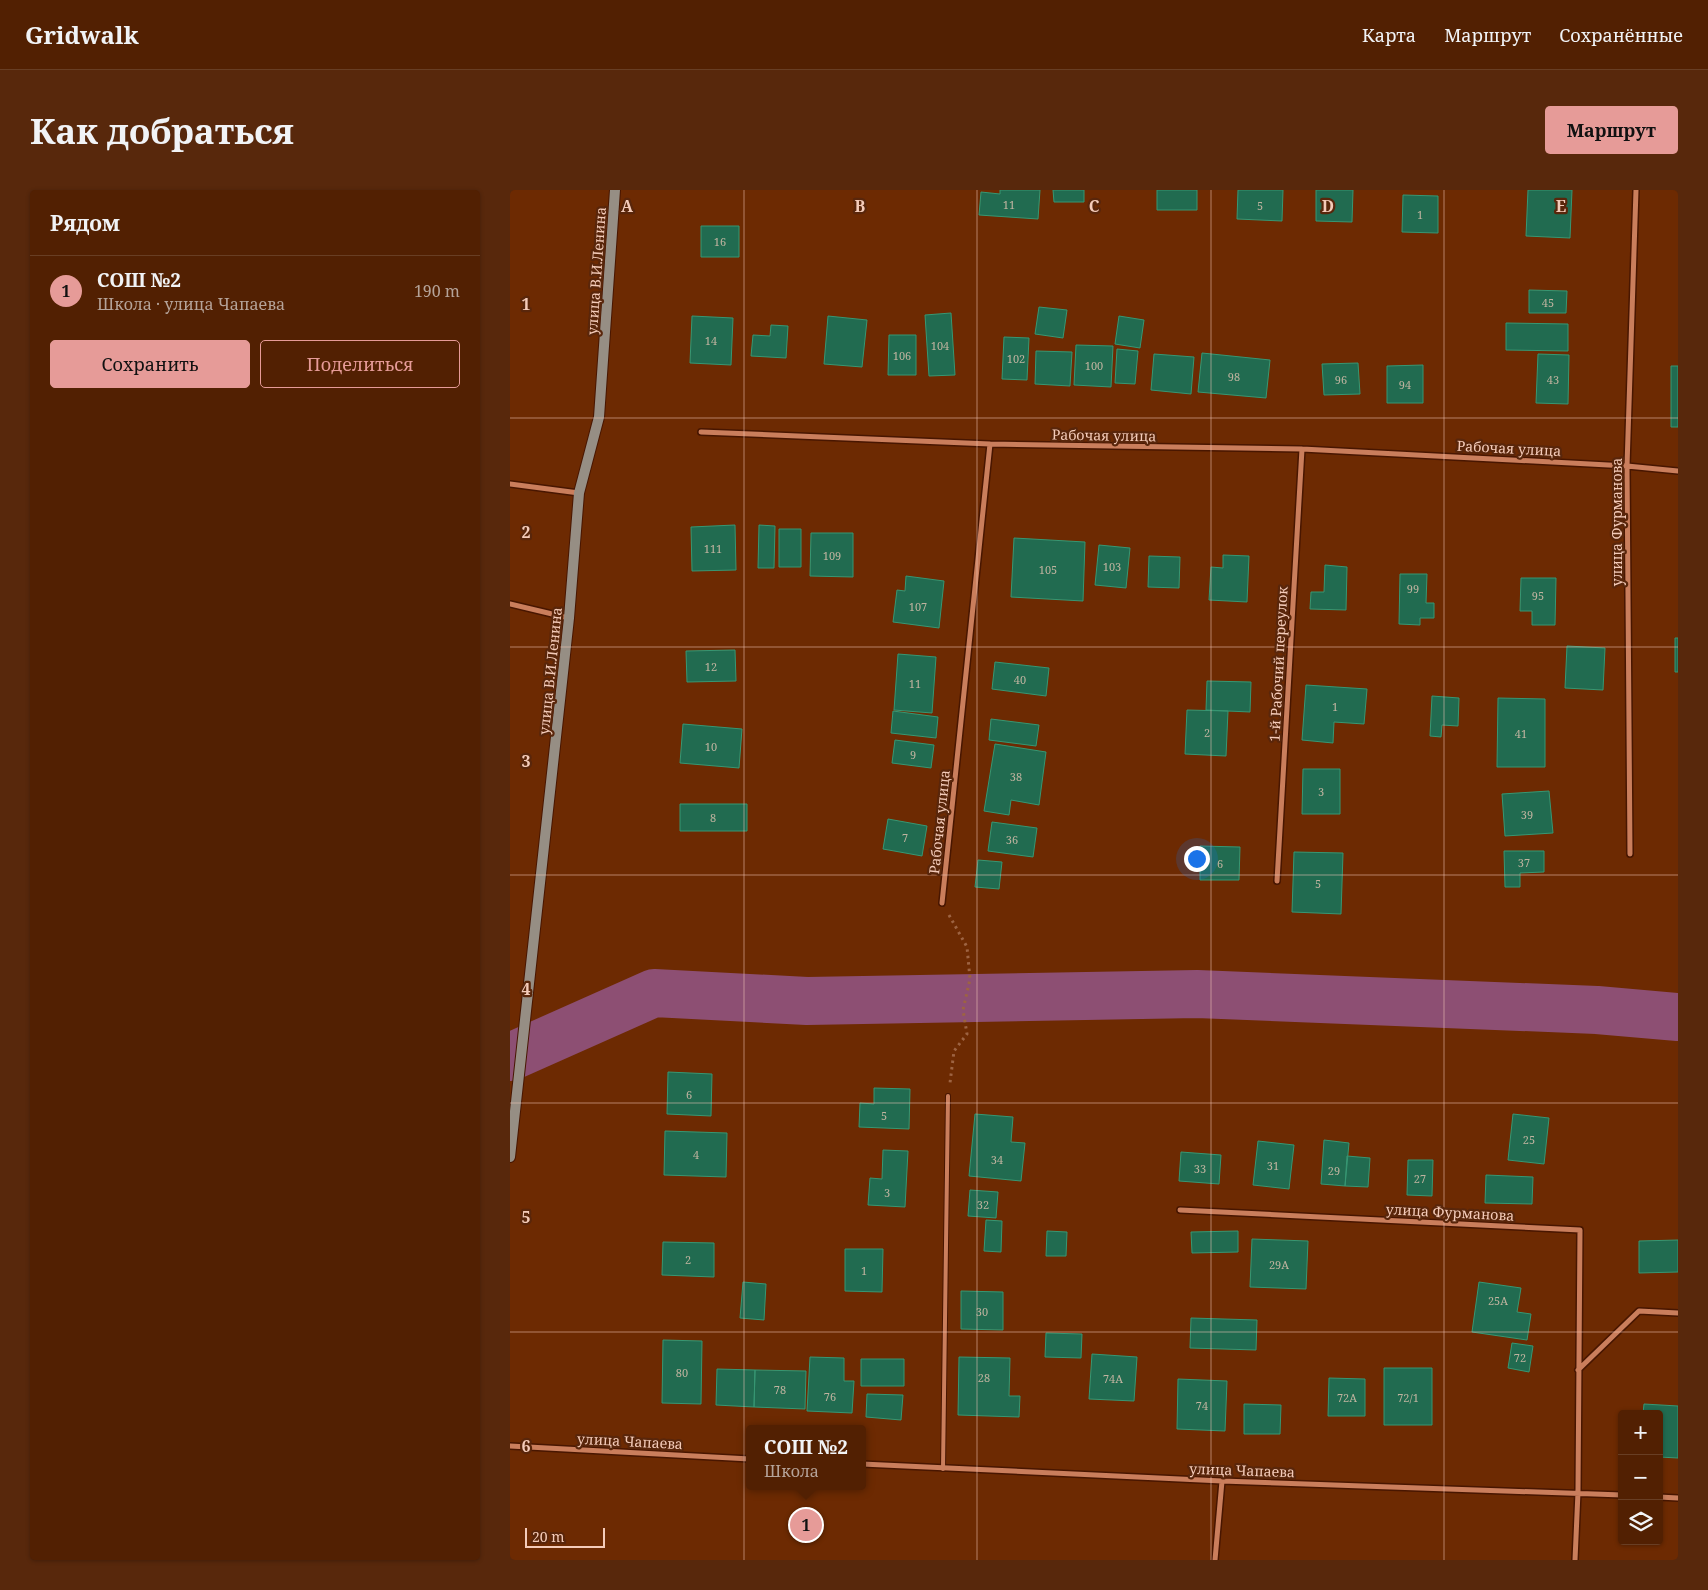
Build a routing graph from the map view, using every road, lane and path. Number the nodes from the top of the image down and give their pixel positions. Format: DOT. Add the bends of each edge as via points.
graph roads {
  1 [pos="615,190"];
  2 [pos="1636,190"];
  3 [pos="701,432"];
  4 [pos="990,444"];
  5 [pos="1302,449"];
  6 [pos="1626,466"];
  7 [pos="1678,472"];
  8 [pos="510,484"];
  9 [pos="579,493"];
  10 [pos="510,604"];
  11 [pos="570,618"];
  12 [pos="1630,854"];
  13 [pos="1276,881"];
  14 [pos="942,903"];
  15 [pos="948,1096"];
  16 [pos="511,1151"];
  17 [pos="510,1157"];
  18 [pos="1180,1210"];
  19 [pos="1678,1313"];
  20 [pos="1578,1370"];
  21 [pos="510,1446"];
  22 [pos="746,1459"];
  23 [pos="866,1464"];
  24 [pos="943,1468"];
  25 [pos="1222,1481"];
  26 [pos="1578,1492"];
  27 [pos="1618,1495"];
  28 [pos="1663,1497"];
  29 [pos="1678,1498"];
  30 [pos="1215,1560"];
  31 [pos="1575,1560"];
  1 -- 9 [label="main road, улица В.И.Ленина" via="599,417"];
  2 -- 6 [label="street, улица Фурманова"];
  3 -- 4 [label="street"];
  4 -- 5 [label="street, Рабочая улица"];
  4 -- 14 [label="street, Рабочая улица"];
  5 -- 6 [label="street, Рабочая улица"];
  5 -- 13 [label="street, 1-й Рабочий переулок"];
  6 -- 7 [label="street, Рабочая улица"];
  6 -- 12 [label="street, улица Фурманова"];
  8 -- 9 [label="street"];
  9 -- 11 [label="main road, улица В.И.Ленина"];
  10 -- 11 [label="street"];
  11 -- 16 [label="main road, улица В.И.Ленина"];
  14 -- 15 [label="path" via="967,947 970,979 963,1010 968,1034 954,1051"];
  15 -- 24 [label="lane"];
  16 -- 17 [label="main road, улица В.И.Ленина"];
  18 -- 20 [label="street, улица Фурманова" via="1580,1230"];
  19 -- 20 [label="street" via="1639,1311"];
  20 -- 26 [label="street, улица Фурманова"];
  21 -- 22 [label="street, улица Чапаева"];
  23 -- 24 [label="street, улица Чапаева"];
  24 -- 25 [label="street, улица Чапаева"];
  25 -- 26 [label="street, улица Чапаева"];
  25 -- 30 [label="street"];
  26 -- 27 [label="street, улица Чапаева"];
  26 -- 31 [label="street, улица Фурманова"];
  28 -- 29 [label="street"];
}
